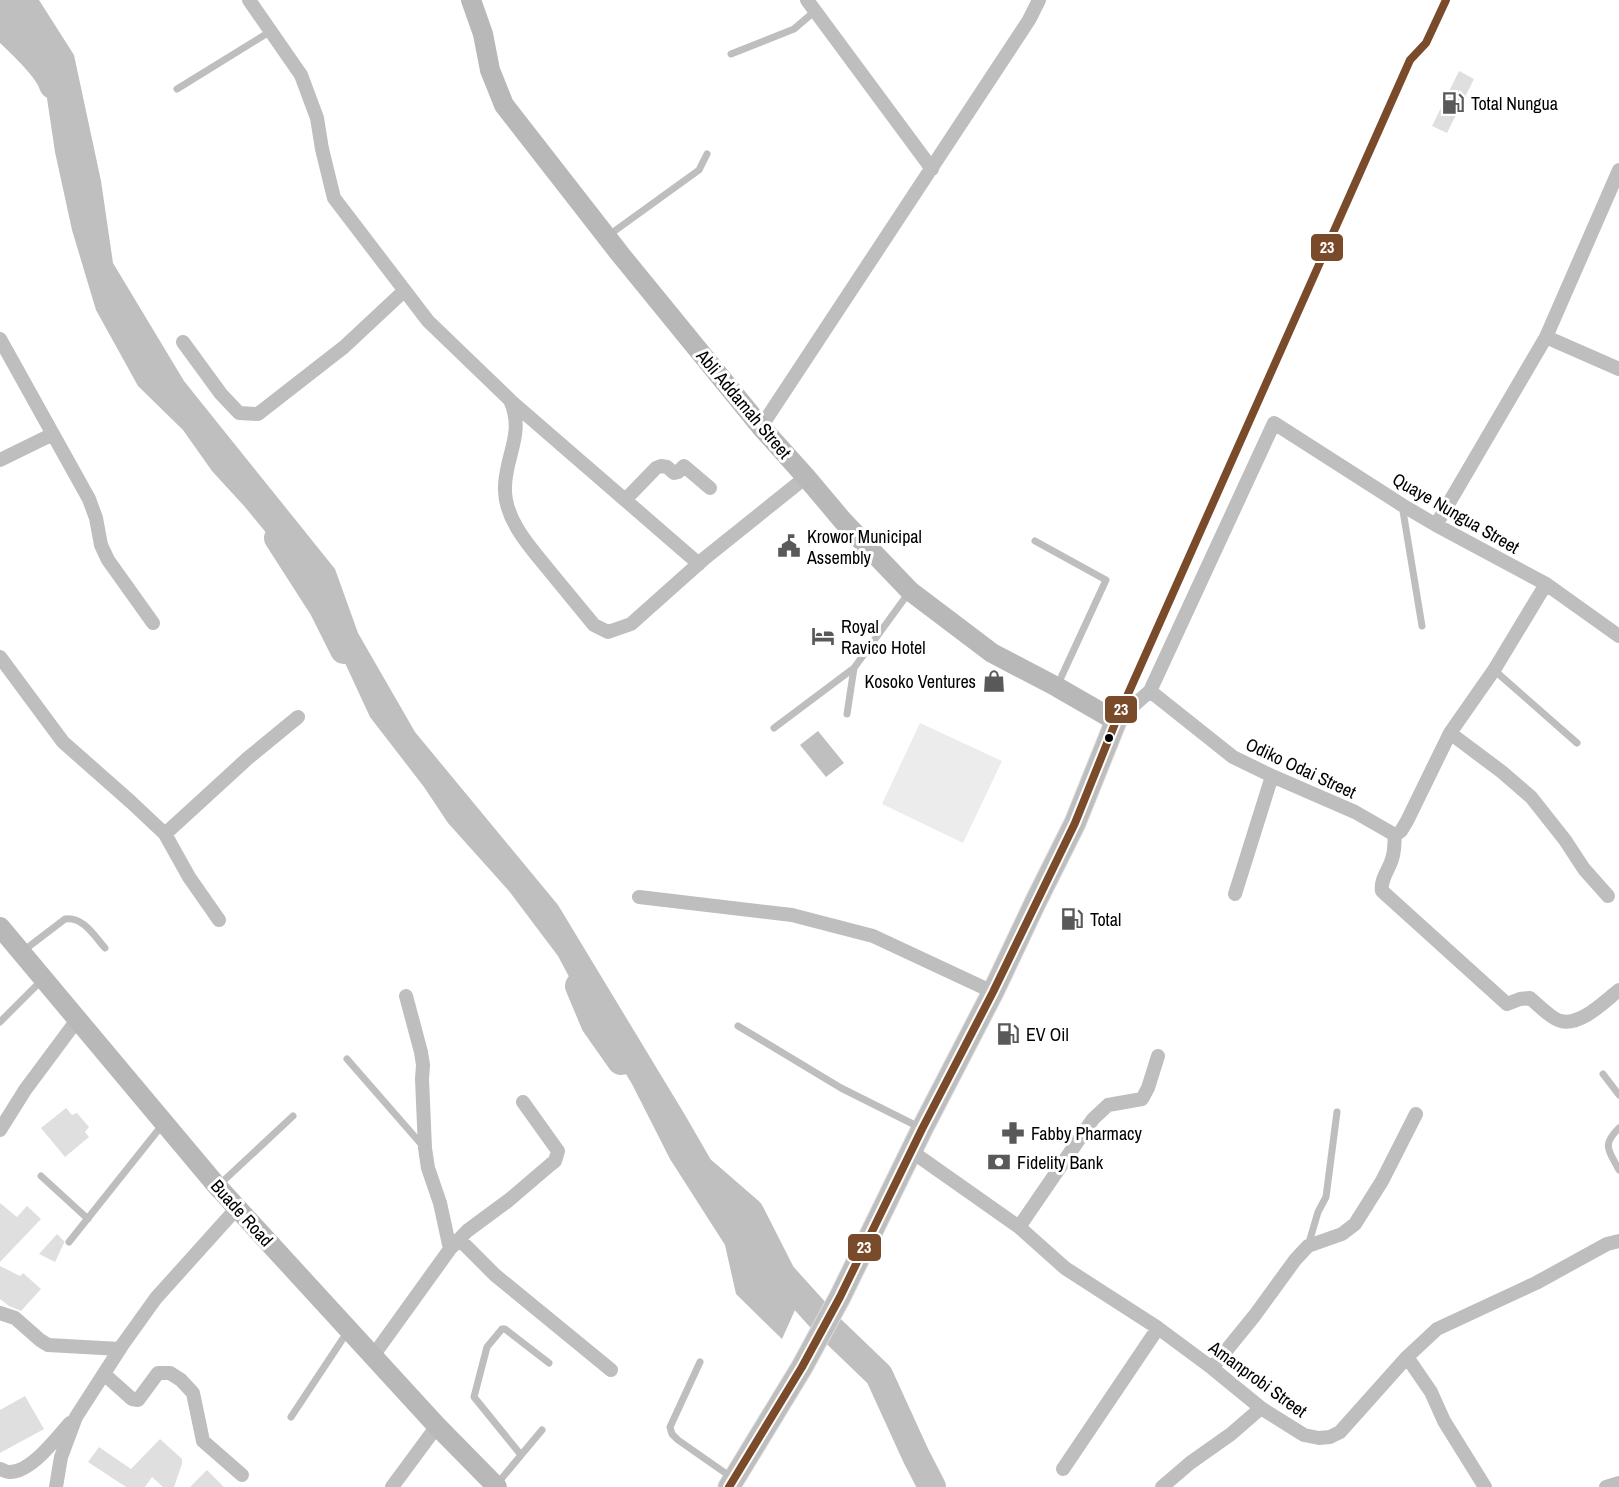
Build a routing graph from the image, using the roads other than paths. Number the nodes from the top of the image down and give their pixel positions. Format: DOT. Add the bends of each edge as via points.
graph roads {
  1 [pos="249,0"];
  2 [pos="471,0"];
  3 [pos="1039,0"];
  4 [pos="811,5"];
  5 [pos="271,31"];
  6 [pos="731,54"];
  7 [pos="177,89"];
  8 [pos="707,154"];
  9 [pos="932,168"];
  10 [pos="1619,170"];
  11 [pos="607,237"];
  12 [pos="404,291"];
  13 [pos="1546,337"];
  14 [pos="0,339"];
  15 [pos="183,342"];
  16 [pos="1619,369"];
  17 [pos="510,400"];
  18 [pos="761,427"];
  19 [pos="53,434"];
  20 [pos="0,459"];
  21 [pos="806,477"];
  22 [pos="710,488"];
  23 [pos="625,500"];
  24 [pos="1402,505"];
  25 [pos="1436,525"];
  26 [pos="1035,541"];
  27 [pos="699,564"];
  28 [pos="1546,584"];
  29 [pos="910,591"];
  30 [pos="153,623"];
  31 [pos="1422,626"];
  32 [pos="1619,636"];
  33 [pos="0,657"];
  34 [pos="854,668"];
  35 [pos="1494,670"];
  36 [pos="1057,687"];
  37 [pos="1150,691"];
  38 [pos="847,714"];
  39 [pos="298,717"];
  40 [pos="1116,721"];
  41 [pos="774,728"];
  42 [pos="1450,733"];
  43 [pos="1577,743"];
  44 [pos="1272,776"];
  45 [pos="165,834"];
  46 [pos="1395,835"];
  47 [pos="1235,894"];
  48 [pos="1608,896"];
  49 [pos="639,897"];
  50 [pos="219,920"];
  51 [pos="0,927"];
  52 [pos="105,948"];
  53 [pos="21,952"];
  54 [pos="43,979"];
  55 [pos="1619,990"];
  56 [pos="993,992"];
  57 [pos="406,996"];
  58 [pos="77,1020"];
  59 [pos="0,1022"];
  60 [pos="738,1026"];
  61 [pos="1158,1056"];
  62 [pos="347,1059"];
  63 [pos="1603,1074"];
  64 [pos="1619,1095"];
  65 [pos="523,1102"];
  66 [pos="1337,1112"];
  67 [pos="1416,1114"];
  68 [pos="293,1116"];
  69 [pos="164,1123"];
  70 [pos="1619,1128"];
  71 [pos="922,1129"];
  72 [pos="0,1130"];
  73 [pos="425,1148"];
  74 [pos="911,1151"];
  75 [pos="1619,1170"];
  76 [pos="41,1176"];
  77 [pos="217,1186"];
  78 [pos="237,1208"];
  79 [pos="88,1219"];
  80 [pos="1019,1227"];
  81 [pos="1619,1241"];
  82 [pos="69,1242"];
  83 [pos="454,1244"];
  84 [pos="1308,1246"];
  85 [pos="0,1313"];
  86 [pos="1158,1328"];
  87 [pos="348,1330"];
  88 [pos="120,1348"];
  89 [pos="373,1356"];
  90 [pos="1407,1357"];
  91 [pos="700,1362"];
  92 [pos="549,1363"];
  93 [pos="1212,1368"];
  94 [pos="611,1370"];
  95 [pos="104,1374"];
  96 [pos="1261,1408"];
  97 [pos="76,1417"];
  98 [pos="291,1417"];
  99 [pos="437,1426"];
  100 [pos="542,1430"];
  101 [pos="521,1455"];
  102 [pos="0,1469"];
  103 [pos="1063,1469"];
  104 [pos="242,1475"];
  105 [pos="1619,1482"];
  106 [pos="731,1483"];
  107 [pos="496,1486"];
  108 [pos="56,1487"];
  109 [pos="392,1487"];
  110 [pos="1162,1487"];
  111 [pos="1485,1487"];
  112 [pos="1606,1487"];
  1 -- 5 [label="street"];
  2 -- 11 [label="street, Abli Addamah Street" via="504,105"];
  3 -- 9 [label="street"];
  4 -- 6 [label="lane" via="794,29"];
  4 -- 9 [label="street"];
  5 -- 7 [label="lane"];
  5 -- 12 [label="street" via="301,75 317,118 334,198"];
  8 -- 11 [label="lane" via="699,170"];
  9 -- 18 [label="street"];
  10 -- 13 [label="street"];
  11 -- 18 [label="street, Abli Addamah Street"];
  12 -- 15 [label="street" via="344,347 258,414 239,413"];
  12 -- 17 [label="street" via="428,321"];
  13 -- 16 [label="street"];
  13 -- 25 [label="street"];
  14 -- 19 [label="street"];
  17 -- 23 [label="street"];
  17 -- 27 [label="street" via="517,425 504,487 509,513 523,538 594,625 608,632 632,624"];
  18 -- 21 [label="street, Abli Addamah Street"];
  19 -- 20 [label="street"];
  19 -- 30 [label="street" via="89,499 108,560"];
  21 -- 27 [label="street"];
  21 -- 29 [label="street, Abli Addamah Street"];
  22 -- 23 [label="street" via="684,466 674,473 662,466"];
  23 -- 27 [label="street"];
  24 -- 25 [label="street, Quaye Nungua Street"];
  24 -- 31 [label="lane"];
  24 -- 37 [label="street, Quaye Nungua Street" via="1274,423"];
  25 -- 28 [label="street, Quaye Nungua Street"];
  26 -- 36 [label="lane" via="1106,580"];
  28 -- 32 [label="street, Quaye Nungua Street"];
  28 -- 35 [label="street"];
  29 -- 34 [label="lane"];
  29 -- 36 [label="street, Abli Addamah Street" via="992,652"];
  33 -- 45 [label="street" via="63,742"];
  34 -- 38 [label="lane"];
  34 -- 41 [label="lane"];
  35 -- 42 [label="street"];
  35 -- 43 [label="lane"];
  36 -- 40 [label="street, Abli Addamah Street"];
  37 -- 40 [label="street"];
  37 -- 44 [label="street, Odiko Odai Street" via="1233,757"];
  39 -- 45 [label="street"];
  40 -- 56 [label="main road" via="1074,824"];
  42 -- 46 [label="street" via="1407,821"];
  42 -- 48 [label="street" via="1531,797"];
  44 -- 46 [label="street, Odiko Odai Street" via="1355,812"];
  44 -- 47 [label="street"];
  45 -- 50 [label="street"];
  46 -- 55 [label="street" via="1382,891 1507,1004 1530,998 1560,1022 1570,1021 1588,1015"];
  49 -- 56 [label="street" via="792,915 873,936"];
  51 -- 53 [label="street, Buade Road"];
  52 -- 53 [label="lane" via="80,921 72,918 65,919"];
  53 -- 54 [label="street, Buade Road"];
  54 -- 58 [label="street, Buade Road"];
  54 -- 59 [label="lane"];
  56 -- 71 [label="main road"];
  57 -- 73 [label="street" via="423,1065"];
  58 -- 69 [label="street, Buade Road"];
  58 -- 72 [label="street"];
  60 -- 71 [label="lane" via="841,1088"];
  61 -- 80 [label="street" via="1142,1099 1108,1105 1093,1119"];
  62 -- 73 [label="lane"];
  63 -- 64 [label="lane"];
  65 -- 83 [label="street" via="558,1151 555,1161"];
  66 -- 84 [label="lane" via="1326,1197"];
  67 -- 84 [label="street" via="1355,1224 1342,1234"];
  68 -- 77 [label="lane"];
  69 -- 77 [label="street, Buade Road"];
  69 -- 79 [label="lane"];
  70 -- 75 [label="lane" via="1610,1138 1608,1148"];
  71 -- 74 [label="main road"];
  73 -- 83 [label="street"];
  74 -- 80 [label="street, Amanprobi Street"];
  74 -- 106 [label="main road" via="840,1298"];
  76 -- 79 [label="lane"];
  77 -- 78 [label="street, Buade Road"];
  78 -- 87 [label="street, Buade Road"];
  78 -- 88 [label="street" via="156,1298"];
  79 -- 82 [label="lane"];
  80 -- 86 [label="street, Amanprobi Street" via="1065,1268"];
  81 -- 90 [label="street, Amanprobi Street" via="1437,1329"];
  83 -- 89 [label="street"];
  83 -- 94 [label="street"];
  84 -- 93 [label="street"];
  85 -- 88 [label="street" via="15,1318 48,1345"];
  86 -- 93 [label="street, Amanprobi Street"];
  86 -- 103 [label="street"];
  87 -- 89 [label="street, Buade Road"];
  87 -- 98 [label="lane"];
  88 -- 95 [label="street"];
  89 -- 99 [label="street, Buade Road"];
  90 -- 96 [label="street, Amanprobi Street" via="1340,1432 1330,1437 1304,1435"];
  90 -- 111 [label="street"];
  91 -- 106 [label="lane" via="670,1427 678,1440"];
  92 -- 101 [label="lane" via="505,1329 487,1347 474,1397"];
  93 -- 96 [label="street, Amanprobi Street"];
  95 -- 97 [label="street"];
  95 -- 104 [label="street" via="138,1400 158,1373 170,1373 181,1380 193,1393 203,1441"];
  96 -- 110 [label="street"];
  97 -- 102 [label="street" via="33,1462 9,1472"];
  97 -- 108 [label="street" via="61,1457"];
  99 -- 107 [label="street, Buade Road"];
  99 -- 109 [label="street"];
  100 -- 101 [label="lane"];
  101 -- 107 [label="lane"];
  105 -- 112 [label="street"];
}
